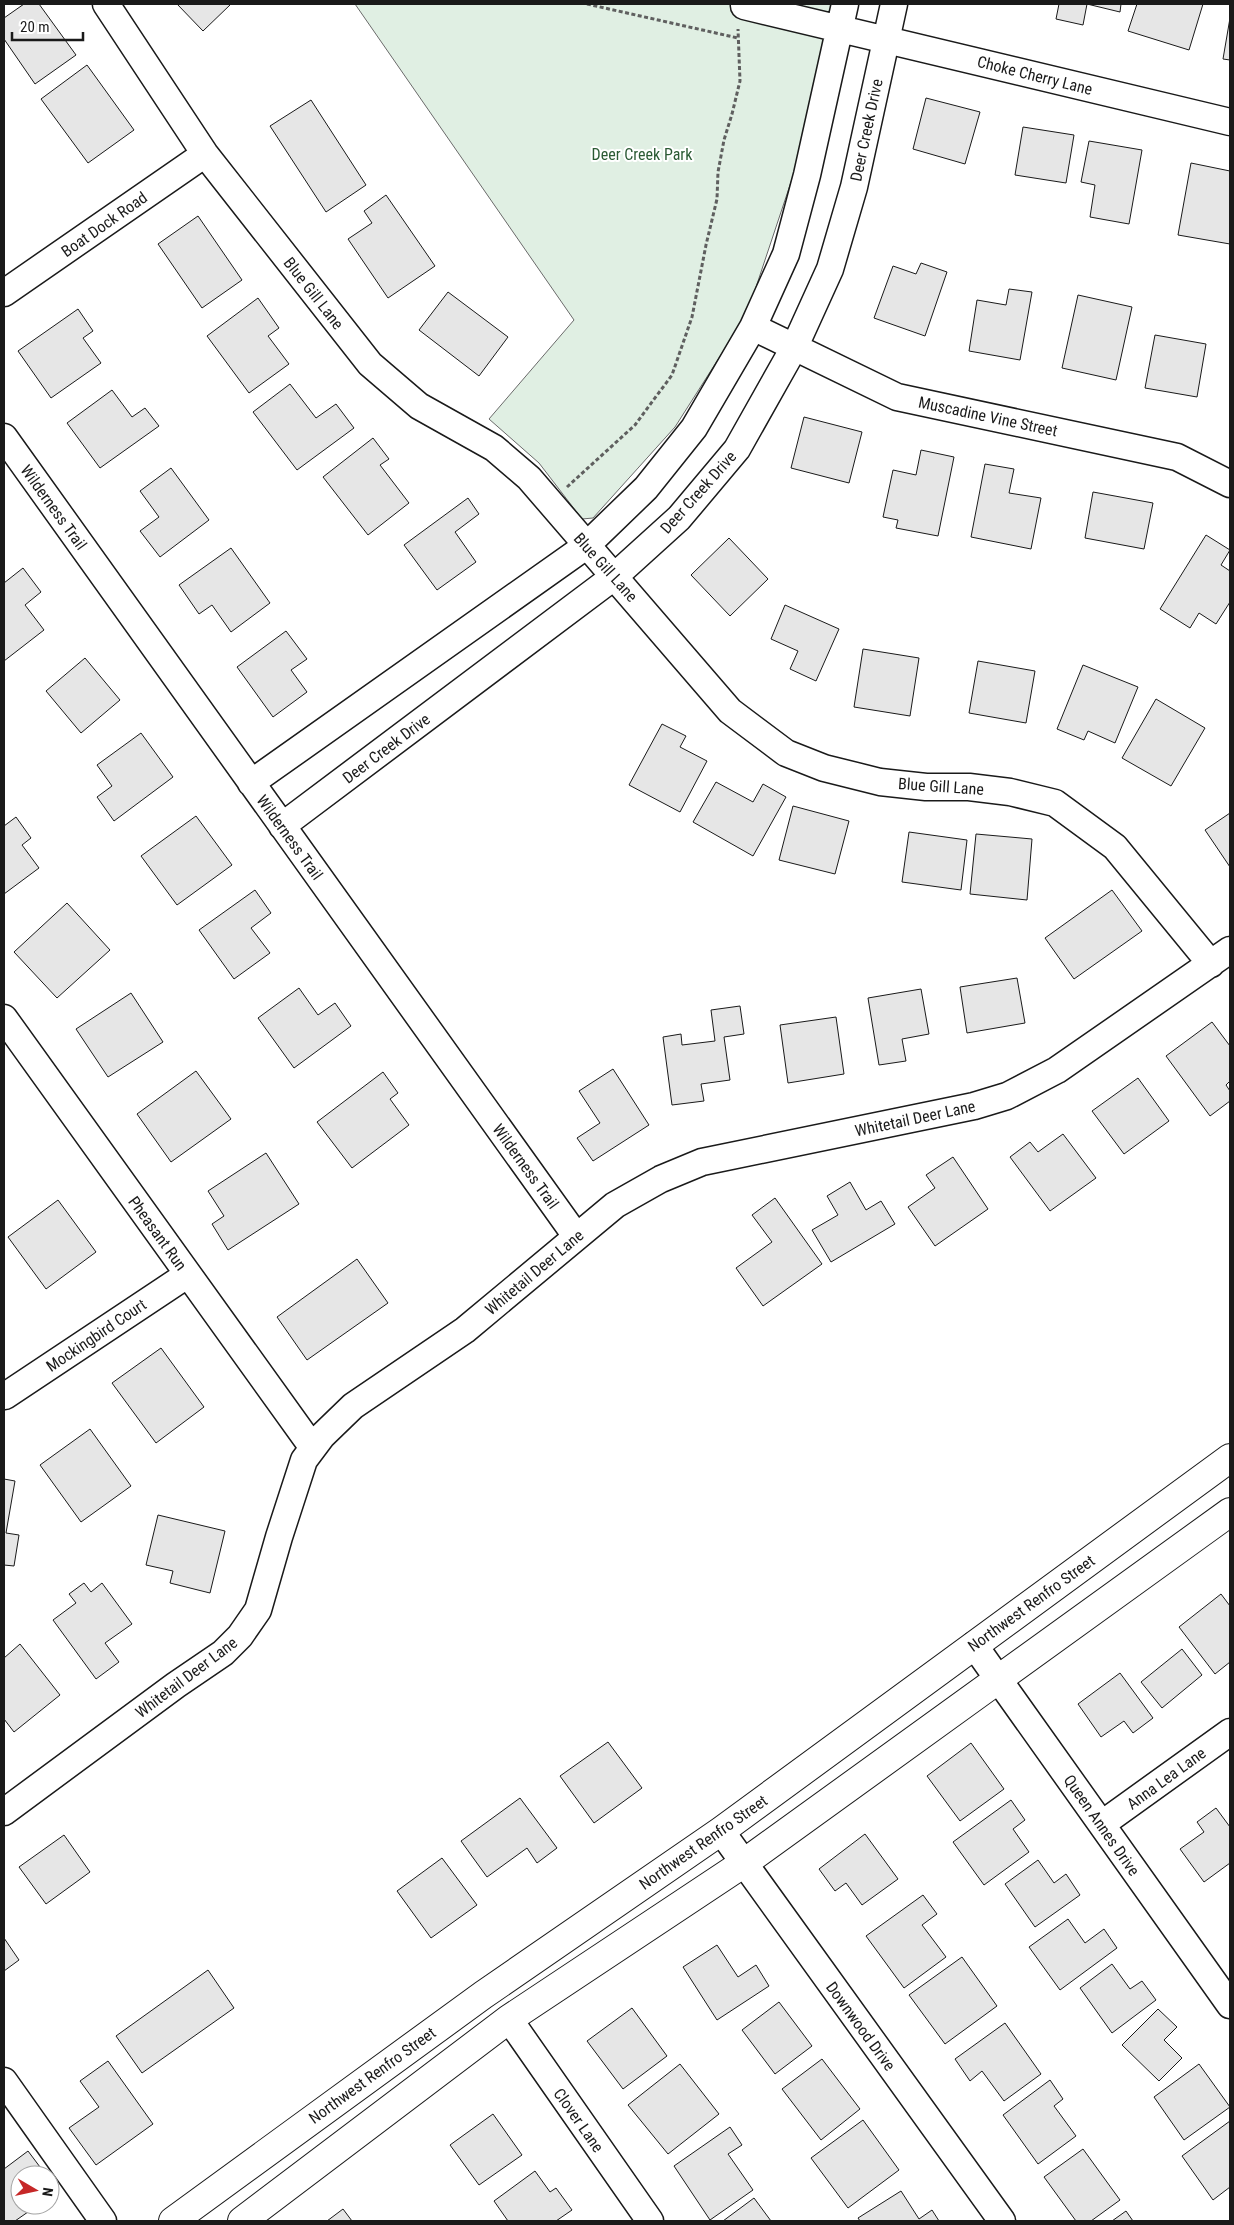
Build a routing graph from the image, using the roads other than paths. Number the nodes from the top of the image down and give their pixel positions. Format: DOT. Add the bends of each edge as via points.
graph roads {
  1 [pos="106,4"];
  2 [pos="894,4"];
  3 [pos="744,5"];
  4 [pos="843,16"];
  5 [pos="886,38"];
  6 [pos="1230,122"];
  7 [pos="205,154"];
  8 [pos="4,293"];
  9 [pos="752,327"];
  10 [pos="795,346"];
  11 [pos="4,437"];
  12 [pos="1230,484"];
  13 [pos="586,546"];
  14 [pos="615,576"];
  15 [pos="251,783"];
  16 [pos="282,826"];
  17 [pos="1221,957"];
  18 [pos="4,1018"];
  19 [pos="576,1236"];
  20 [pos="188,1275"];
  21 [pos="6,1396"];
  22 [pos="313,1448"];
  23 [pos="1230,1458"];
  24 [pos="1230,1512"];
  25 [pos="974,1645"];
  26 [pos="999,1679"];
  27 [pos="1230,1732"];
  28 [pos="4,1812"];
  29 [pos="1102,1824"];
  30 [pos="721,1831"];
  31 [pos="744,1863"];
  32 [pos="1230,2005"];
  33 [pos="509,2019"];
  34 [pos="4,2082"];
  35 [pos="190,2216"];
  36 [pos="103,2221"];
  37 [pos="242,2221"];
  38 [pos="650,2221"];
  39 [pos="1002,2221"];
  1 -- 7 [label="street, Blue Gill Lane"];
  2 -- 5 [label="street, Deer Creek Drive"];
  3 -- 4 [label="street, Choke Cherry Lane"];
  4 -- 5 [label="street, Choke Cherry Lane"];
  4 -- 9 [label="street" via="786,254"];
  5 -- 6 [label="street, Choke Cherry Lane"];
  5 -- 10 [label="street, Deer Creek Drive" via="854,187 830,269"];
  7 -- 8 [label="street, Boat Dock Road"];
  7 -- 13 [label="street, Blue Gill Lane" via="370,364 419,406 494,448 529,478"];
  9 -- 10 [label="street, Muscadine Vine Street"];
  9 -- 13 [label="street" via="694,428 646,488"];
  10 -- 12 [label="street, Muscadine Vine Street" via="897,397 1177,457"];
  10 -- 14 [label="street, Deer Creek Drive" via="737,449 679,518"];
  11 -- 15 [label="street, Wilderness Trail"];
  13 -- 14 [label="street, Blue Gill Lane"];
  13 -- 15 [label="street"];
  14 -- 16 [label="street, Deer Creek Drive"];
  14 -- 17 [label="street, Blue Gill Lane" via="730,711 786,753 824,768 880,782 1010,792 1054,803 1115,847"];
  15 -- 16 [label="street, Wilderness Trail"];
  16 -- 19 [label="street, Wilderness Trail"];
  17 -- 19 [label="street, Whitetail Deer Lane" via="1057,1070 1007,1096 974,1106 702,1162 662,1179 616,1205"];
  18 -- 20 [label="street, Pheasant Run"];
  19 -- 22 [label="street, Whitetail Deer Lane" via="465,1330 353,1406"];
  20 -- 21 [label="street, Mockingbird Court"];
  20 -- 22 [label="street, Pheasant Run"];
  22 -- 28 [label="street, Whitetail Deer Lane" via="304,1460 258,1610 240,1636 223,1653"];
  23 -- 25 [label="main road, Northwest Renfro Street"];
  24 -- 26 [label="main road"];
  25 -- 26 [label="street, Queen Annes Drive"];
  25 -- 30 [label="main road, Northwest Renfro Street"];
  26 -- 29 [label="street, Queen Annes Drive"];
  26 -- 31 [label="main road"];
  27 -- 29 [label="street, Anna Lea Lane"];
  29 -- 32 [label="street, Queen Annes Drive"];
  30 -- 31 [label="street, Downwood Drive"];
  30 -- 35 [label="main road, Northwest Renfro Street" via="483,1995"];
  31 -- 33 [label="main road"];
  31 -- 39 [label="street, Downwood Drive"];
  33 -- 37 [label="main road"];
  33 -- 38 [label="street, Clover Lane"];
  34 -- 36 [label="street"];
}
